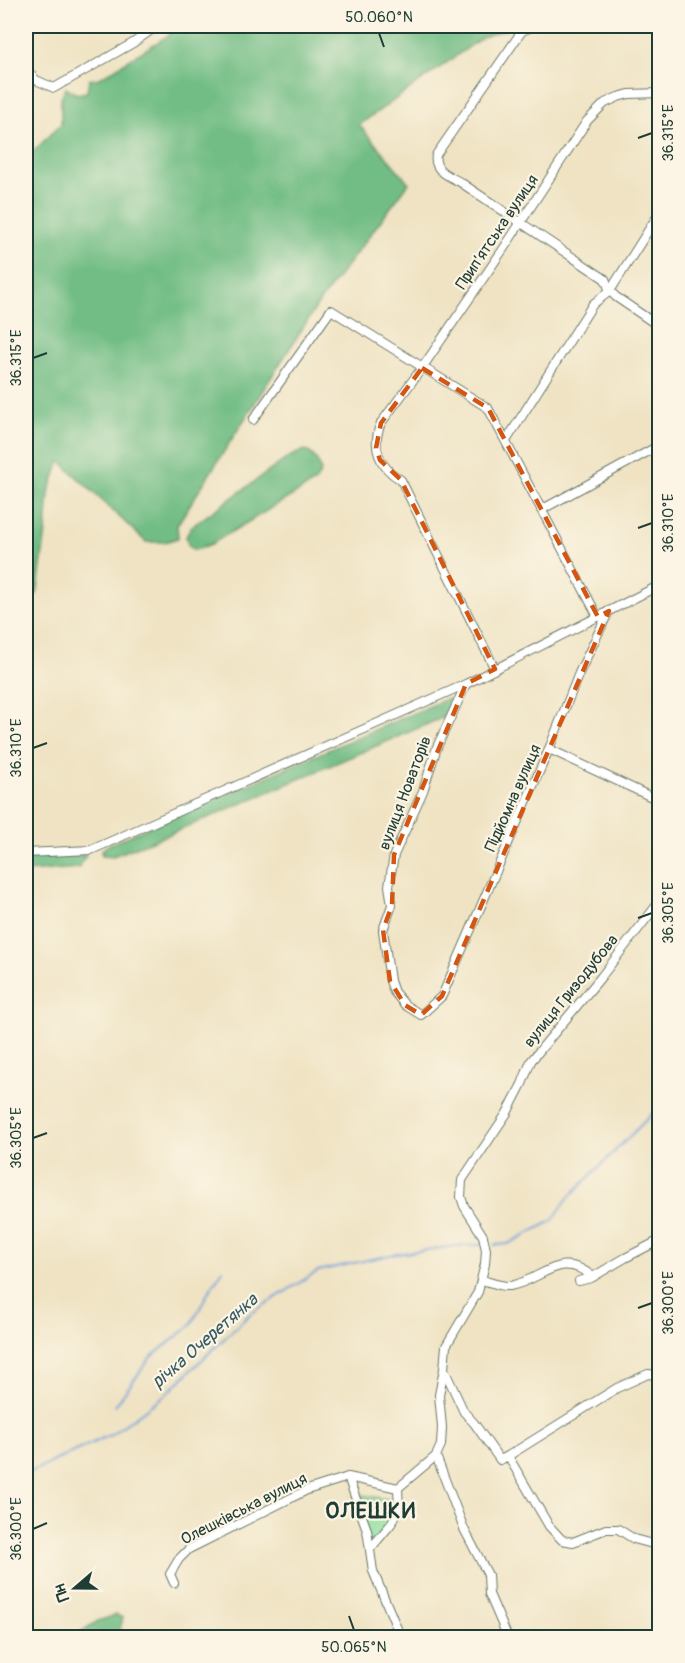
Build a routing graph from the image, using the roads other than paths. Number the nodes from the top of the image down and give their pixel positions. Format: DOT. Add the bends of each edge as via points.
graph roads {
  1 [pos="157,26"];
  2 [pos="534,26"];
  3 [pos="26,69"];
  4 [pos="660,93"];
  5 [pos="660,212"];
  6 [pos="521,222"];
  7 [pos="610,291"];
  8 [pos="660,327"];
  9 [pos="422,368"];
  10 [pos="253,420"];
  11 [pos="506,441"];
  12 [pos="660,445"];
  13 [pos="541,510"];
  14 [pos="660,585"];
  15 [pos="609,612"];
  16 [pos="598,617"];
  17 [pos="495,669"];
  18 [pos="466,684"];
  19 [pos="549,749"];
  20 [pos="660,801"];
  21 [pos="26,853"];
  22 [pos="660,901"];
  23 [pos="442,996"];
  24 [pos="660,1240"];
  25 [pos="594,1277"];
  26 [pos="482,1280"];
  27 [pos="579,1281"];
  28 [pos="444,1369"];
  29 [pos="658,1377"];
  30 [pos="436,1456"];
  31 [pos="508,1456"];
  32 [pos="348,1477"];
  33 [pos="398,1488"];
  34 [pos="660,1546"];
  35 [pos="371,1548"];
  36 [pos="174,1583"];
  37 [pos="401,1638"];
  38 [pos="508,1638"];
  1 -- 3 [label="street" via="54,88 36,80"];
  2 -- 6 [label="street" via="522,31 435,161 441,171"];
  4 -- 6 [label="street, Прип’ятська вулиця" via="618,97 586,121"];
  5 -- 7 [label="street"];
  6 -- 7 [label="street" via="605,279"];
  6 -- 9 [label="street, Прип’ятська вулиця"];
  7 -- 8 [label="street"];
  7 -- 11 [label="street" via="593,304"];
  9 -- 10 [label="street" via="331,310"];
  9 -- 11 [label="street" via="488,408"];
  9 -- 17 [label="street, Прип’ятська вулиця" via="381,423 376,441 380,460 401,480"];
  11 -- 13 [label="street"];
  12 -- 13 [label="street"];
  13 -- 16 [label="street"];
  14 -- 15 [label="street"];
  15 -- 16 [label="street"];
  15 -- 19 [label="street, Підйомна вулиця"];
  16 -- 17 [label="street"];
  17 -- 18 [label="street"];
  18 -- 21 [label="street" via="91,850"];
  18 -- 23 [label="street, вулиця Новаторів" via="394,855 389,886 392,905 383,930 390,981 405,1005 422,1015"];
  19 -- 20 [label="street"];
  19 -- 23 [label="street, Підйомна вулиця"];
  22 -- 26 [label="street, вулиця Гризодубова" via="531,1061 507,1113 462,1180 464,1206 483,1236 486,1250"];
  24 -- 25 [label="street"];
  25 -- 26 [label="street" via="564,1264 508,1286"];
  25 -- 27 [label="street"];
  26 -- 28 [label="street, вулиця Гризодубова" via="446,1346"];
  28 -- 30 [label="street, вулиця Гризодубова" via="439,1395 441,1445"];
  28 -- 31 [label="street" via="464,1413 500,1460"];
  29 -- 31 [label="street" via="648,1374 617,1388"];
  30 -- 33 [label="street"];
  30 -- 38 [label="street" via="464,1529 488,1575 489,1594"];
  31 -- 34 [label="street" via="549,1526 562,1540 573,1542 606,1529 618,1529 647,1545"];
  32 -- 33 [label="street, Олешківська вулиця"];
  32 -- 35 [label="street"];
  32 -- 36 [label="street, Олешківська вулиця" via="307,1490 189,1549 170,1574"];
  33 -- 35 [label="street" via="399,1509"];
  35 -- 37 [label="street" via="373,1571"];
}
